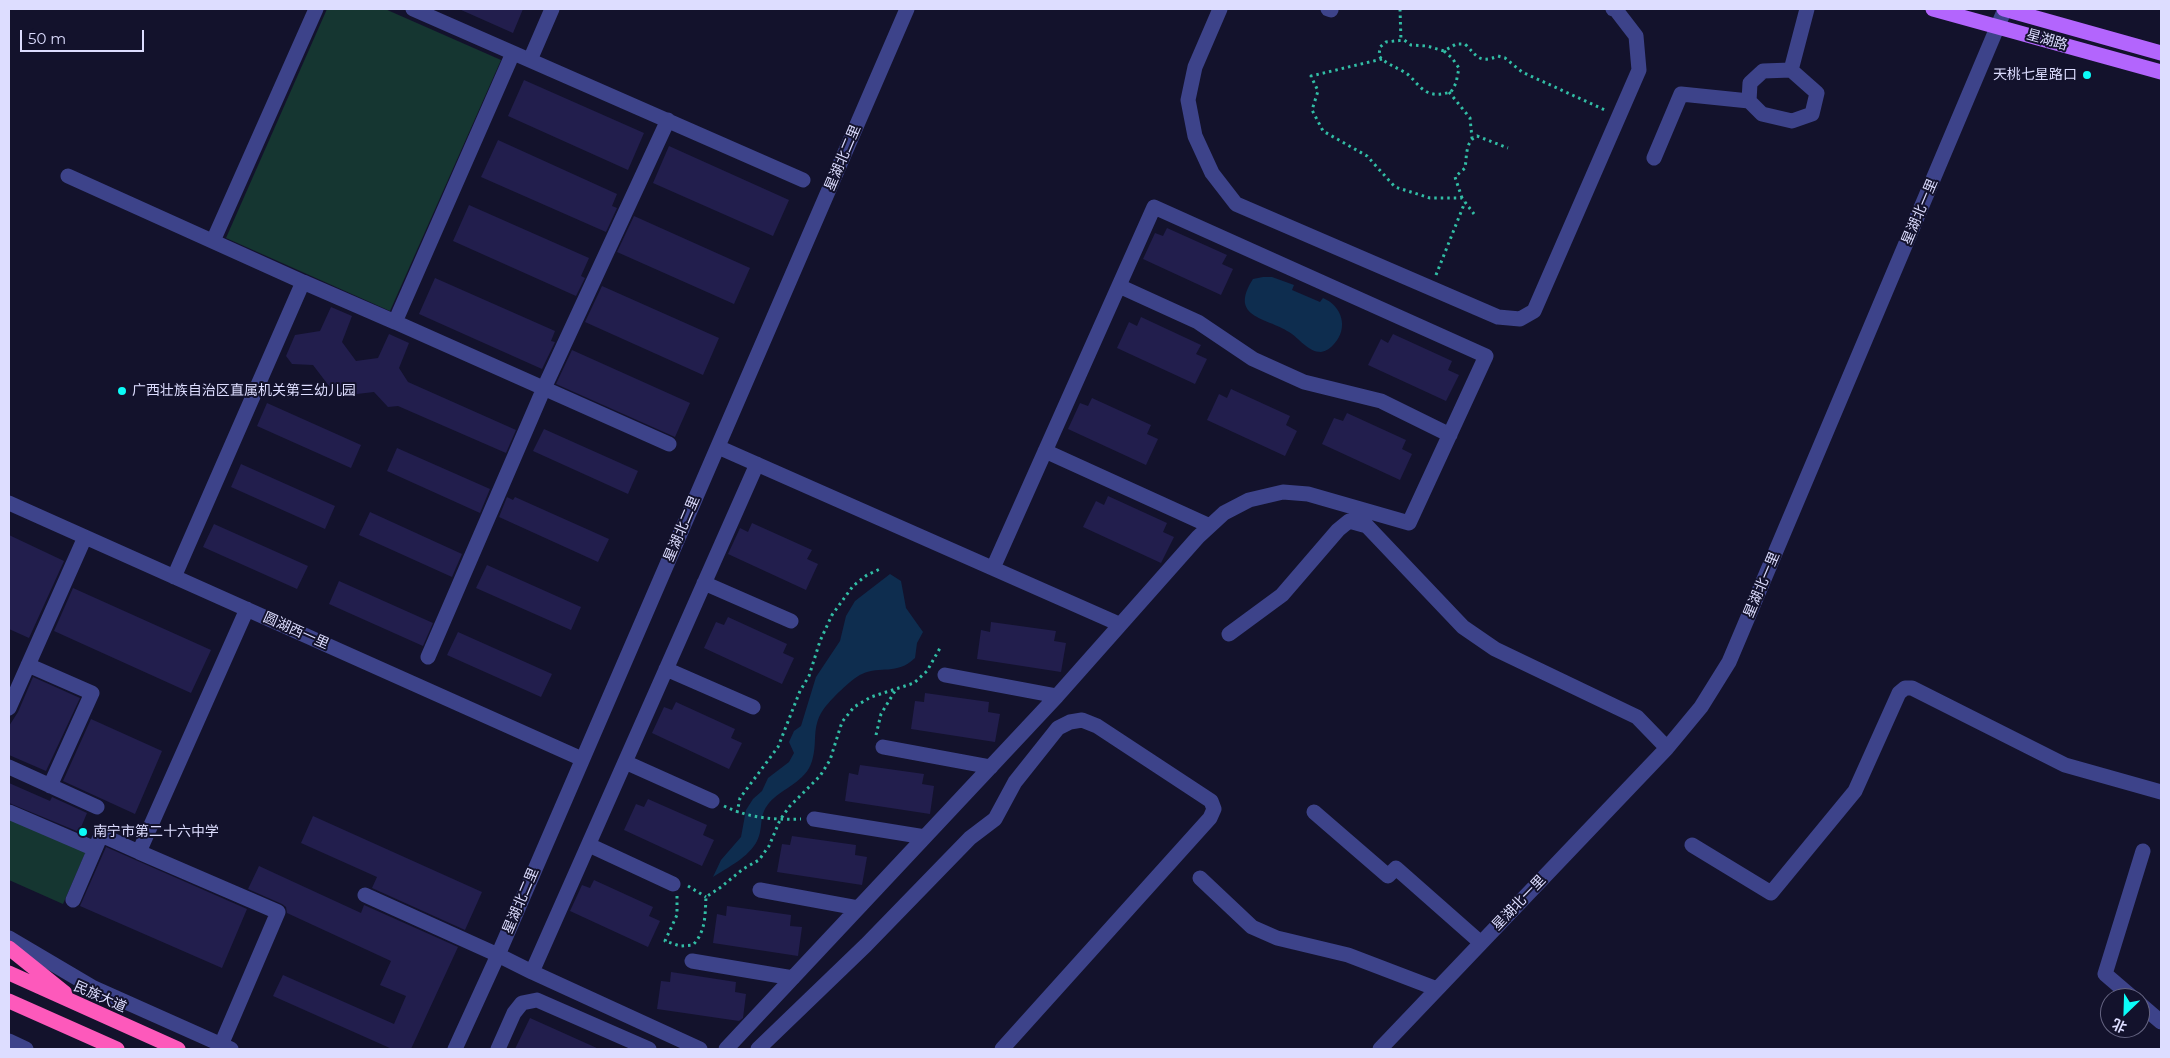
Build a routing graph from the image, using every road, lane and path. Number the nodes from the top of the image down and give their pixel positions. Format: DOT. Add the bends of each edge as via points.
graph roads {
  1 [pos="316,9"];
  2 [pos="413,9"];
  3 [pos="552,9"];
  4 [pos="907,9"];
  5 [pos="1220,9"];
  6 [pos="1400,9"];
  7 [pos="1613,9"];
  8 [pos="1807,9"];
  9 [pos="1934,9"];
  10 [pos="2005,9"];
  11 [pos="1999,27"];
  12 [pos="1401,41"];
  13 [pos="1444,51"];
  14 [pos="513,53"];
  15 [pos="2161,53"];
  16 [pos="1382,59"];
  17 [pos="530,60"];
  18 [pos="1792,70"];
  19 [pos="2161,72"];
  20 [pos="1449,92"];
  21 [pos="1749,101"];
  22 [pos="1605,110"];
  23 [pos="668,120"];
  24 [pos="1472,138"];
  25 [pos="1508,148"];
  26 [pos="1654,158"];
  27 [pos="68,176"];
  28 [pos="803,180"];
  29 [pos="1462,198"];
  30 [pos="1465,202"];
  31 [pos="1474,214"];
  32 [pos="213,241"];
  33 [pos="303,282"];
  34 [pos="1119,286"];
  35 [pos="1431,289"];
  36 [pos="395,322"];
  37 [pos="544,388"];
  38 [pos="1450,434"];
  39 [pos="669,444"];
  40 [pos="718,446"];
  41 [pos="1046,451"];
  42 [pos="757,464"];
  43 [pos="9,503"];
  44 [pos="1210,526"];
  45 [pos="85,537"];
  46 [pos="882,568"];
  47 [pos="993,568"];
  48 [pos="174,576"];
  49 [pos="704,583"];
  50 [pos="247,609"];
  51 [pos="791,621"];
  52 [pos="1119,624"];
  53 [pos="1229,634"];
  54 [pos="940,648"];
  55 [pos="428,657"];
  56 [pos="28,665"];
  57 [pos="666,669"];
  58 [pos="944,675"];
  59 [pos="896,690"];
  60 [pos="1057,696"];
  61 [pos="753,707"];
  62 [pos="9,708"];
  63 [pos="883,747"];
  64 [pos="1667,748"];
  65 [pos="582,759"];
  66 [pos="625,762"];
  67 [pos="9,767"];
  68 [pos="991,767"];
  69 [pos="50,786"];
  70 [pos="2161,792"];
  71 [pos="712,801"];
  72 [pos="97,807"];
  73 [pos="9,812"];
  74 [pos="1314,812"];
  75 [pos="814,819"];
  76 [pos="780,820"];
  77 [pos="924,837"];
  78 [pos="589,845"];
  79 [pos="1692,845"];
  80 [pos="95,850"];
  81 [pos="2143,851"];
  82 [pos="140,852"];
  83 [pos="1200,878"];
  84 [pos="673,884"];
  85 [pos="760,890"];
  86 [pos="365,895"];
  87 [pos="706,897"];
  88 [pos="73,900"];
  89 [pos="858,908"];
  90 [pos="9,938"];
  91 [pos="1482,942"];
  92 [pos="9,948"];
  93 [pos="498,955"];
  94 [pos="692,960"];
  95 [pos="532,972"];
  96 [pos="9,974"];
  97 [pos="793,978"];
  98 [pos="2121,988"];
  99 [pos="1437,989"];
  100 [pos="9,1000"];
  101 [pos="82,1006"];
  102 [pos="2150,1013"];
  103 [pos="2161,1022"];
  104 [pos="9,1041"];
  105 [pos="226,1047"];
  106 [pos="26,1049"];
  107 [pos="117,1049"];
  108 [pos="178,1049"];
  109 [pos="455,1049"];
  110 [pos="498,1049"];
  111 [pos="649,1049"];
  112 [pos="700,1049"];
  113 [pos="726,1049"];
  114 [pos="758,1049"];
  115 [pos="1002,1049"];
  116 [pos="1380,1049"];
  1 -- 32 [label="street"];
  2 -- 14 [label="street"];
  3 -- 17 [label="street"];
  4 -- 40 [label="street, 星湖北二里"];
  5 -- 35 [label="street" via="1195,67 1188,100 1195,136 1212,173 1236,204"];
  6 -- 12 [label="path"];
  7 -- 35 [label="street" via="1636,36 1639,70 1534,311 1520,319 1498,318"];
  8 -- 18 [label="street"];
  9 -- 11 [label="main road, 星湖路"];
  10 -- 11 [label="street, 星湖北一里"];
  10 -- 15 [label="main road, 星湖路"];
  11 -- 19 [label="main road, 星湖路"];
  11 -- 64 [label="street, 星湖北一里" via="1729,662 1701,707"];
  12 -- 13 [label="path"];
  12 -- 16 [label="path" via="1386,42 1380,47"];
  13 -- 20 [label="path" via="1459,68 1456,83"];
  13 -- 22 [label="path" via="1456,44 1464,44 1481,59 1505,58 1522,72"];
  14 -- 17 [label="street"];
  14 -- 36 [label="street"];
  16 -- 20 [label="path" via="1407,74 1427,92 1438,95"];
  16 -- 29 [label="path" via="1312,76 1318,91 1312,110 1323,131 1367,156 1395,187 1430,198"];
  17 -- 23 [label="street"];
  18 -- 21 [label="street" via="1762,71 1750,83"];
  18 -- 21 [label="street" via="1817,93 1812,114 1792,121 1762,114"];
  20 -- 24 [label="path" via="1470,118"];
  21 -- 26 [label="street" via="1681,94"];
  23 -- 28 [label="street"];
  23 -- 37 [label="street"];
  24 -- 25 [label="path" via="1477,136"];
  24 -- 29 [label="path" via="1465,168 1455,177"];
  27 -- 32 [label="street"];
  29 -- 30 [label="path"];
  30 -- 31 [label="path"];
  30 -- 35 [label="path"];
  32 -- 33 [label="street"];
  33 -- 36 [label="street"];
  33 -- 48 [label="street"];
  34 -- 38 [label="street" via="1198,322 1226,343 1304,382 1382,401"];
  34 -- 38 [label="street" via="1154,207 1199,227 1486,356"];
  34 -- 41 [label="street"];
  36 -- 37 [label="street"];
  37 -- 39 [label="street"];
  37 -- 55 [label="street"];
  38 -- 44 [label="street" via="1409,523 1308,494 1283,492 1249,500 1224,513"];
  40 -- 42 [label="street"];
  40 -- 65 [label="street, 星湖北二里"];
  41 -- 44 [label="street"];
  41 -- 47 [label="street"];
  42 -- 47 [label="street"];
  42 -- 49 [label="street"];
  43 -- 45 [label="street, 圆湖西一里"];
  44 -- 52 [label="street"];
  45 -- 48 [label="street, 圆湖西一里"];
  45 -- 56 [label="street"];
  46 -- 76 [label="path" via="853,586 832,615 778,746 740,798 737,813"];
  47 -- 52 [label="street"];
  48 -- 50 [label="street, 圆湖西一里"];
  49 -- 51 [label="street"];
  49 -- 57 [label="street"];
  50 -- 65 [label="street, 圆湖西一里"];
  50 -- 82 [label="street"];
  52 -- 60 [label="street"];
  53 -- 64 [label="street" via="1282,595 1349,521 1367,526 1463,627 1495,649 1637,717"];
  54 -- 59 [label="path" via="927,671 914,683"];
  56 -- 62 [label="street"];
  56 -- 69 [label="street" via="92,693"];
  57 -- 61 [label="street"];
  57 -- 66 [label="street"];
  58 -- 60 [label="street"];
  59 -- 63 [label="path" via="881,714 876,730 876,740"];
  59 -- 76 [label="path" via="871,697 854,707 842,722 830,760 820,776"];
  60 -- 68 [label="street"];
  63 -- 68 [label="street"];
  64 -- 91 [label="street, 星湖北一里"];
  65 -- 93 [label="street, 星湖北二里"];
  66 -- 71 [label="street"];
  66 -- 78 [label="street"];
  67 -- 69 [label="street"];
  68 -- 77 [label="street"];
  69 -- 72 [label="street"];
  70 -- 79 [label="street" via="2065,764 1912,688 1905,688 1899,693 1855,791 1771,894"];
  73 -- 80 [label="street"];
  74 -- 91 [label="street" via="1388,876 1396,868"];
  75 -- 76 [label="path"];
  75 -- 77 [label="street"];
  76 -- 87 [label="path" via="759,860"];
  77 -- 89 [label="street"];
  78 -- 84 [label="street"];
  78 -- 95 [label="street"];
  80 -- 82 [label="street" via="101,835"];
  80 -- 88 [label="street"];
  81 -- 98 [label="street" via="2105,974"];
  82 -- 105 [label="street" via="278,912"];
  83 -- 99 [label="street" via="1252,927 1277,938 1348,955"];
  84 -- 87 [label="path" via="685,884"];
  84 -- 87 [label="path" via="677,915 665,941 680,946 693,945 704,926"];
  85 -- 89 [label="street"];
  86 -- 93 [label="street"];
  89 -- 97 [label="street"];
  90 -- 105 [label="street" via="92,987"];
  91 -- 99 [label="street, 星湖北一里"];
  92 -- 101 [label="highway"];
  93 -- 95 [label="street"];
  93 -- 109 [label="street, 星湖北二里"];
  94 -- 97 [label="street"];
  95 -- 112 [label="street"];
  96 -- 101 [label="highway, 民族大道"];
  97 -- 113 [label="street"];
  99 -- 116 [label="street, 星湖北一里"];
  100 -- 107 [label="highway"];
  101 -- 108 [label="highway, 民族大道"];
  102 -- 103 [label="street"];
  104 -- 106 [label="street"];
  110 -- 111 [label="street" via="514,1013 522,1003 537,1000"];
  114 -- 115 [label="street" via="970,838 995,819 1015,782 1058,728 1082,720 1211,801 1214,809 1210,818"];
}
